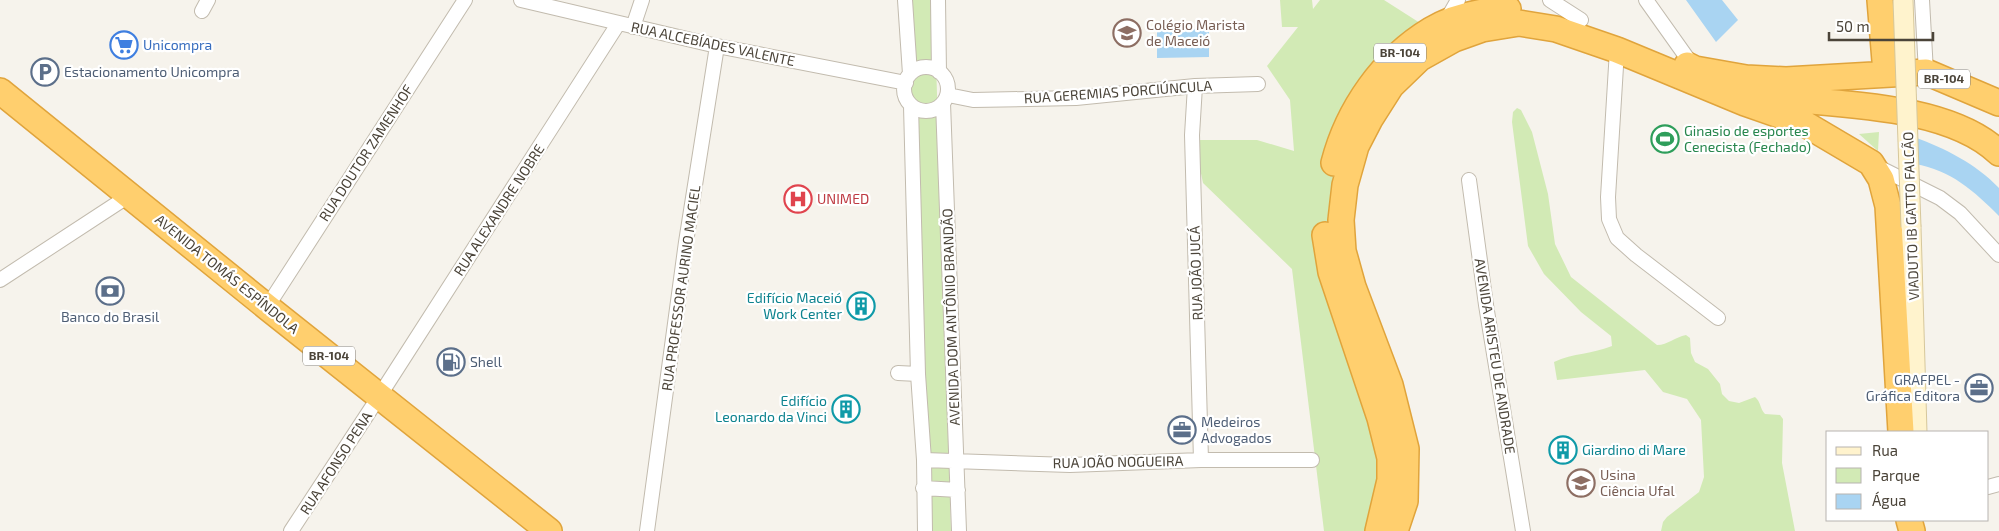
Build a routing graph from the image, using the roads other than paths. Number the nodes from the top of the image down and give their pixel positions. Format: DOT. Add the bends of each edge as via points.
graph roads {
  1 [pos="465,0"];
  2 [pos="521,0"];
  3 [pos="642,0"];
  4 [pos="905,0"];
  5 [pos="938,0"];
  6 [pos="1458,0"];
  7 [pos="1550,0"];
  8 [pos="1646,0"];
  9 [pos="1880,0"];
  10 [pos="1903,0"];
  11 [pos="1922,0"];
  12 [pos="1581,20"];
  13 [pos="618,24"];
  14 [pos="1444,24"];
  15 [pos="633,28"];
  16 [pos="717,46"];
  17 [pos="1617,50"];
  18 [pos="1695,68"];
  19 [pos="939,72"];
  20 [pos="1926,72"];
  21 [pos="1886,73"];
  22 [pos="908,79"];
  23 [pos="1258,84"];
  24 [pos="1195,86"];
  25 [pos="0,91"];
  26 [pos="1726,95"];
  27 [pos="946,99"];
  28 [pos="1999,103"];
  29 [pos="911,106"];
  30 [pos="1999,153"];
  31 [pos="1871,163"];
  32 [pos="1469,180"];
  33 [pos="130,195"];
  34 [pos="1999,255"];
  35 [pos="0,280"];
  36 [pos="267,307"];
  37 [pos="1718,318"];
  38 [pos="898,373"];
  39 [pos="918,374"];
  40 [pos="380,396"];
  41 [pos="1901,431"];
  42 [pos="1916,431"];
  43 [pos="924,460"];
  44 [pos="956,460"];
  45 [pos="1201,460"];
  46 [pos="1312,460"];
  47 [pos="924,488"];
  48 [pos="958,490"];
  49 [pos="291,531"];
  50 [pos="549,531"];
  51 [pos="647,531"];
  52 [pos="925,531"];
  53 [pos="959,531"];
  54 [pos="1378,531"];
  55 [pos="1395,531"];
  56 [pos="1523,531"];
  1 -- 36 [label="street, RUA DOUTOR ZAMENHOF"];
  2 -- 13 [label="street, RUA ALCEBÍADES VALENTE"];
  3 -- 15 [label="street"];
  4 -- 22 [label="street"];
  5 -- 19 [label="street"];
  6 -- 14 [label="street"];
  7 -- 12 [label="street"];
  8 -- 18 [label="street"];
  9 -- 21 [label="highway"];
  10 -- 42 [label="main road, VIADUTO IB GATTO FALCÃO, bridge"];
  11 -- 20 [label="street"];
  12 -- 14 [label="highway, BR-104" via="1559,13 1519,8 1468,14"];
  12 -- 18 [label="highway, BR-104"];
  13 -- 15 [label="street, RUA ALCEBÍADES VALENTE"];
  13 -- 40 [label="street, RUA ALEXANDRE NOBRE"];
  14 -- 54 [label="highway, BR-104" via="1400,53 1376,79 1345,129 1328,184 1325,238 1330,272 1380,418 1390,458 1390,480"];
  15 -- 16 [label="street, RUA ALCEBÍADES VALENTE"];
  16 -- 22 [label="street, RUA ALCEBÍADES VALENTE"];
  16 -- 51 [label="street, RUA PROFESSOR AURINO MACIEL" via="686,242"];
  17 -- 26 [label="highway, BR-104"];
  17 -- 37 [label="street" via="1609,219 1618,238 1636,255"];
  17 -- 55 [label="highway, BR-104" via="1556,29 1519,23 1454,38 1420,58 1391,86 1356,146 1345,185 1340,220 1343,251 1390,385 1406,449 1405,501"];
  18 -- 21 [label="highway, BR-104" via="1746,78 1786,80"];
  19 -- 22 [label="street" via="924,68"];
  19 -- 27 [label="street" via="948,87"];
  20 -- 21 [label="highway, BR-104"];
  20 -- 28 [label="highway, BR-104"];
  22 -- 29 [label="street" via="906,96"];
  23 -- 24 [label="street, RUA GEREMIAS PORCIÚNCULA"];
  24 -- 27 [label="street, RUA GEREMIAS PORCIÚNCULA" via="1076,98"];
  24 -- 45 [label="street, RUA JOÃO JUCÁ" via="1192,135"];
  25 -- 33 [label="highway, AVENIDA TOMÁS ESPÍNDOLA / BR-104"];
  26 -- 30 [label="highway" via="1889,108 1932,118 1966,131"];
  26 -- 31 [label="highway, BR-104" via="1805,124"];
  27 -- 29 [label="street" via="934,110 922,111"];
  27 -- 44 [label="street, AVENIDA DOM ANTÔNIO BRANDÃO"];
  29 -- 39 [label="street"];
  31 -- 34 [label="street, BR-104" via="1940,198"];
  31 -- 41 [label="highway" via="1881,180 1888,206"];
  32 -- 56 [label="street, AVENIDA ARISTEU DE ANDRADE"];
  33 -- 35 [label="street"];
  33 -- 36 [label="highway, AVENIDA TOMÁS ESPÍNDOLA / BR-104"];
  36 -- 40 [label="highway, AVENIDA TOMÁS ESPÍNDOLA / BR-104"];
  38 -- 39 [label="street"];
  39 -- 43 [label="street"];
  40 -- 49 [label="street, RUA AFONSO PENA"];
  40 -- 50 [label="highway, AVENIDA TOMÁS ESPÍNDOLA / BR-104"];
  43 -- 44 [label="street, RUA JOÃO NOGUEIRA"];
  43 -- 47 [label="street"];
  44 -- 45 [label="street, RUA JOÃO NOGUEIRA" via="1070,465"];
  44 -- 48 [label="street, AVENIDA DOM ANTÔNIO BRANDÃO"];
  45 -- 46 [label="street, RUA JOÃO NOGUEIRA"];
  47 -- 48 [label="street"];
  47 -- 52 [label="street"];
  48 -- 53 [label="street, AVENIDA DOM ANTÔNIO BRANDÃO"];
}
